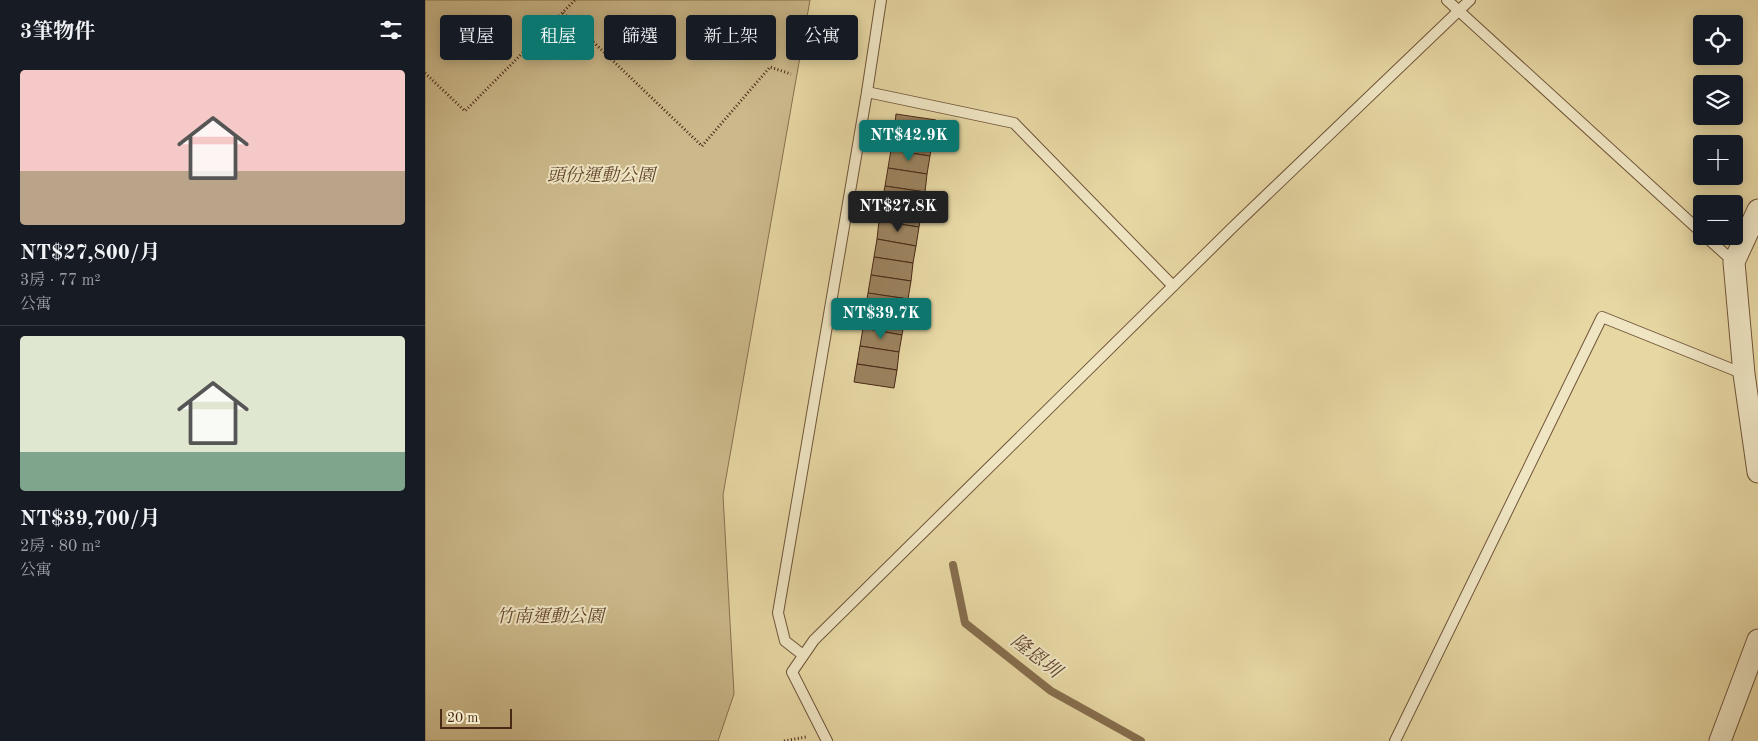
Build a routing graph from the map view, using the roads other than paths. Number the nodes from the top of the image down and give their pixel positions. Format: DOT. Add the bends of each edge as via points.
graph roads {
  1 [pos="881,0"];
  2 [pos="1447,0"];
  3 [pos="1471,0"];
  4 [pos="1459,12"];
  5 [pos="867,92"];
  6 [pos="1758,210"];
  7 [pos="1693,225"];
  8 [pos="1715,245"];
  9 [pos="1734,262"];
  10 [pos="1173,286"];
  11 [pos="1744,374"];
  12 [pos="1758,472"];
  13 [pos="1758,640"];
  14 [pos="803,655"];
  15 [pos="827,741"];
  16 [pos="1395,741"];
  17 [pos="1720,741"];
  1 -- 5 [label="lane"];
  2 -- 4 [label="lane"];
  3 -- 4 [label="lane"];
  4 -- 7 [label="lane"];
  4 -- 10 [label="lane"];
  5 -- 10 [label="lane" via="1014,123"];
  5 -- 14 [label="lane" via="778,613 785,641"];
  6 -- 9 [label="street"];
  8 -- 9 [label="lane"];
  9 -- 11 [label="street"];
  10 -- 14 [label="lane" via="814,640"];
  11 -- 12 [label="street"];
  11 -- 16 [label="lane" via="1602,317"];
  13 -- 17 [label="street"];
  14 -- 15 [label="lane" via="792,672"];
}
